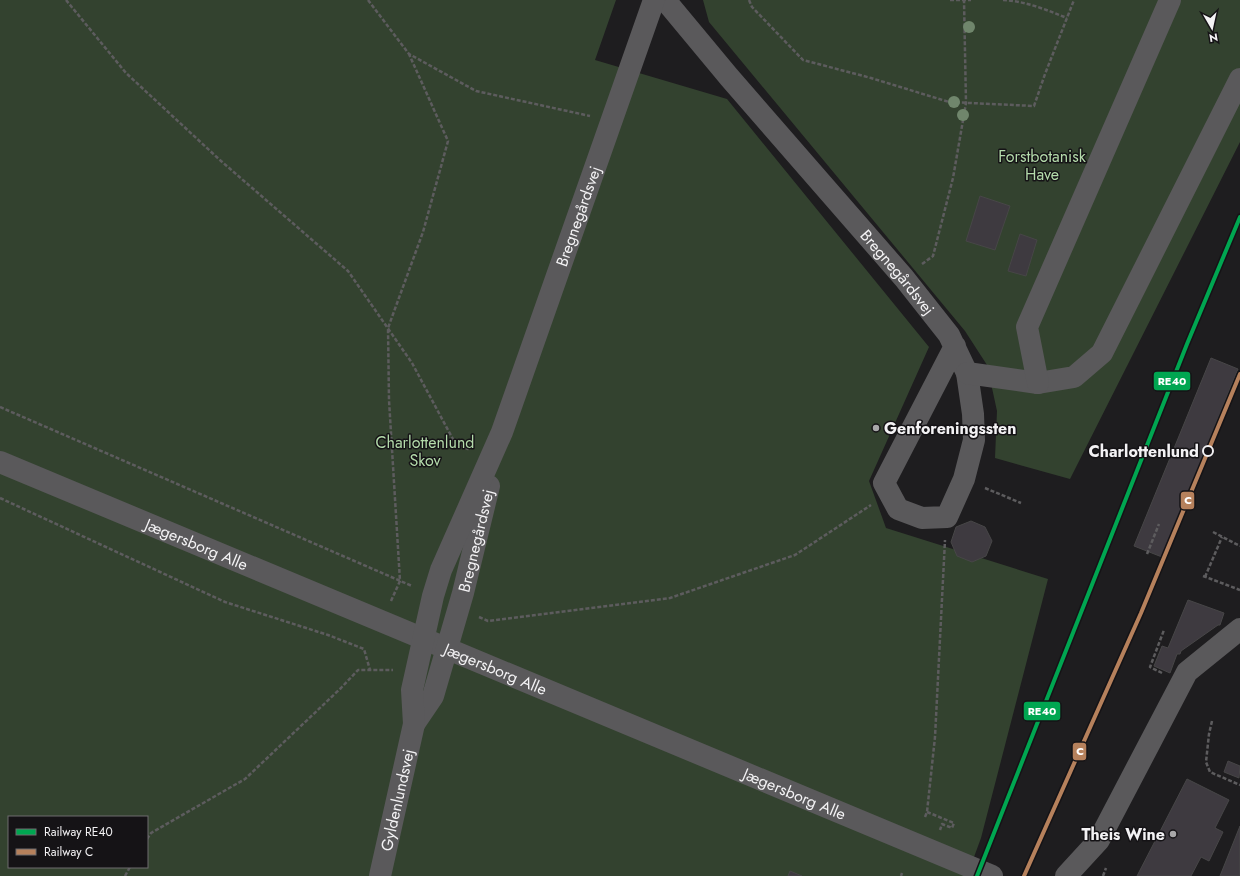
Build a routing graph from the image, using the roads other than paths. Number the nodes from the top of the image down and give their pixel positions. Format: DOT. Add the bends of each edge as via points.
graph roads {
  1 [pos="654,0"];
  2 [pos="665,0"];
  3 [pos="1170,0"];
  4 [pos="1240,79"];
  5 [pos="955,346"];
  6 [pos="967,373"];
  7 [pos="1038,383"];
  8 [pos="502,432"];
  9 [pos="0,462"];
  10 [pos="1240,629"];
  11 [pos="423,639"];
  12 [pos="447,648"];
  13 [pos="414,724"];
  14 [pos="380,876"];
  15 [pos="992,876"];
  16 [pos="1066,876"];
  1 -- 8 [label="street, Bregnegårdsvej"];
  2 -- 5 [label="street, Bregnegårdsvej" via="904,278"];
  3 -- 7 [label="street" via="1027,327"];
  4 -- 7 [label="street" via="1102,354 1074,377"];
  5 -- 6 [label="street, Bregnegårdsvej"];
  5 -- 6 [label="street, Bregnegårdsvej" via="884,483 898,509 922,518 947,517 964,479 974,440"];
  6 -- 7 [label="street"];
  8 -- 11 [label="street, Bregnegårdsvej" via="440,570"];
  8 -- 12 [label="street, Bregnegårdsvej"];
  9 -- 11 [label="street, Jægersborg Alle"];
  10 -- 16 [label="street" via="1187,672 1099,840"];
  11 -- 12 [label="street, Jægersborg Alle"];
  11 -- 13 [label="street, Gyldenlundsvej" via="412,690"];
  12 -- 13 [label="street, Gyldenlundsvej" via="433,696"];
  12 -- 15 [label="street, Jægersborg Alle"];
  13 -- 14 [label="street, Gyldenlundsvej"];
}
